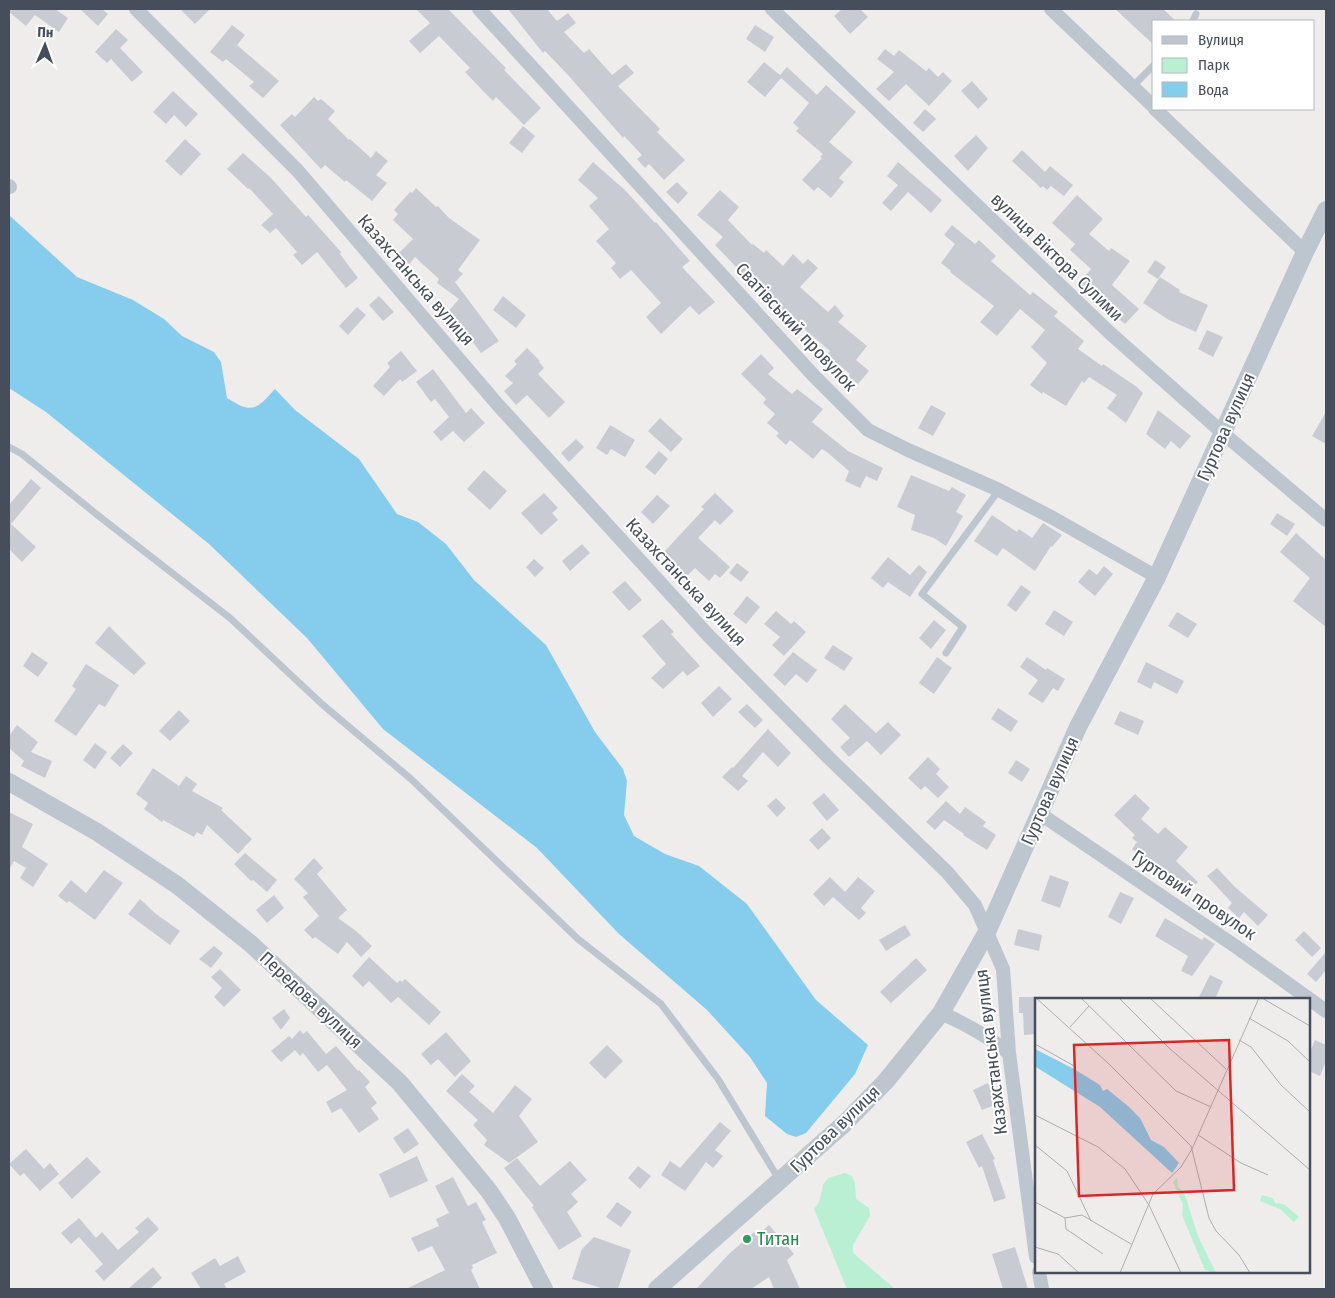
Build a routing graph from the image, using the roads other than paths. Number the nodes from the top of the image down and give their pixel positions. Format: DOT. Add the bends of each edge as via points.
graph roads {
  1 [pos="136,9"];
  2 [pos="479,9"];
  3 [pos="772,9"];
  4 [pos="1051,9"];
  5 [pos="1152,66"];
  6 [pos="1132,87"];
  7 [pos="1152,106"];
  8 [pos="1156,110"];
  9 [pos="1326,210"];
  10 [pos="1305,252"];
  11 [pos="1224,434"];
  12 [pos="9,447"];
  13 [pos="999,490"];
  14 [pos="1326,520"];
  15 [pos="1158,577"];
  16 [pos="946,653"];
  17 [pos="9,782"];
  18 [pos="1039,813"];
  19 [pos="988,932"];
  20 [pos="1308,998"];
  21 [pos="1310,1000"];
  22 [pos="1326,1011"];
  23 [pos="941,1013"];
  24 [pos="1009,1054"];
  25 [pos="780,1181"];
  26 [pos="1035,1249"];
  27 [pos="1039,1273"];
  28 [pos="544,1289"];
  29 [pos="657,1289"];
  30 [pos="1042,1289"];
  1 -- 19 [label="street, Казахстанська вулиця" via="298,171 498,405 707,634 946,872 975,905"];
  2 -- 13 [label="street, Сватівський провулок" via="814,376 868,430"];
  3 -- 11 [label="street, вулиця Віктора Сулими" via="1110,334"];
  4 -- 6 [label="street"];
  5 -- 6 [label="lane"];
  6 -- 7 [label="street"];
  8 -- 10 [label="street"];
  9 -- 10 [label="street, Гуртова вулиця"];
  10 -- 11 [label="street, Гуртова вулиця"];
  11 -- 14 [label="street, вулиця Віктора Сулими"];
  11 -- 15 [label="street, Гуртова вулиця"];
  12 -- 25 [label="lane" via="230,618 323,705 411,779 578,939 661,1004 718,1079"];
  13 -- 15 [label="street, Сватівський провулок"];
  13 -- 16 [label="lane" via="922,594 963,626"];
  15 -- 18 [label="street, Гуртова вулиця" via="1078,727"];
  17 -- 28 [label="street, Передова вулиця" via="97,832 177,885 251,944 400,1083 489,1191"];
  18 -- 19 [label="street, Гуртова вулиця"];
  18 -- 20 [label="street, Гуртовий провулок"];
  19 -- 23 [label="street, Гуртова вулиця"];
  19 -- 24 [label="street, Казахстанська вулиця" via="1003,968"];
  21 -- 22 [label="street, Гуртовий провулок"];
  23 -- 24 [label="street" via="974,1028"];
  23 -- 25 [label="street, Гуртова вулиця" via="886,1081"];
  24 -- 26 [label="street, Казахстанська вулиця"];
  25 -- 29 [label="street, Гуртова вулиця"];
  27 -- 30 [label="street"];
}
